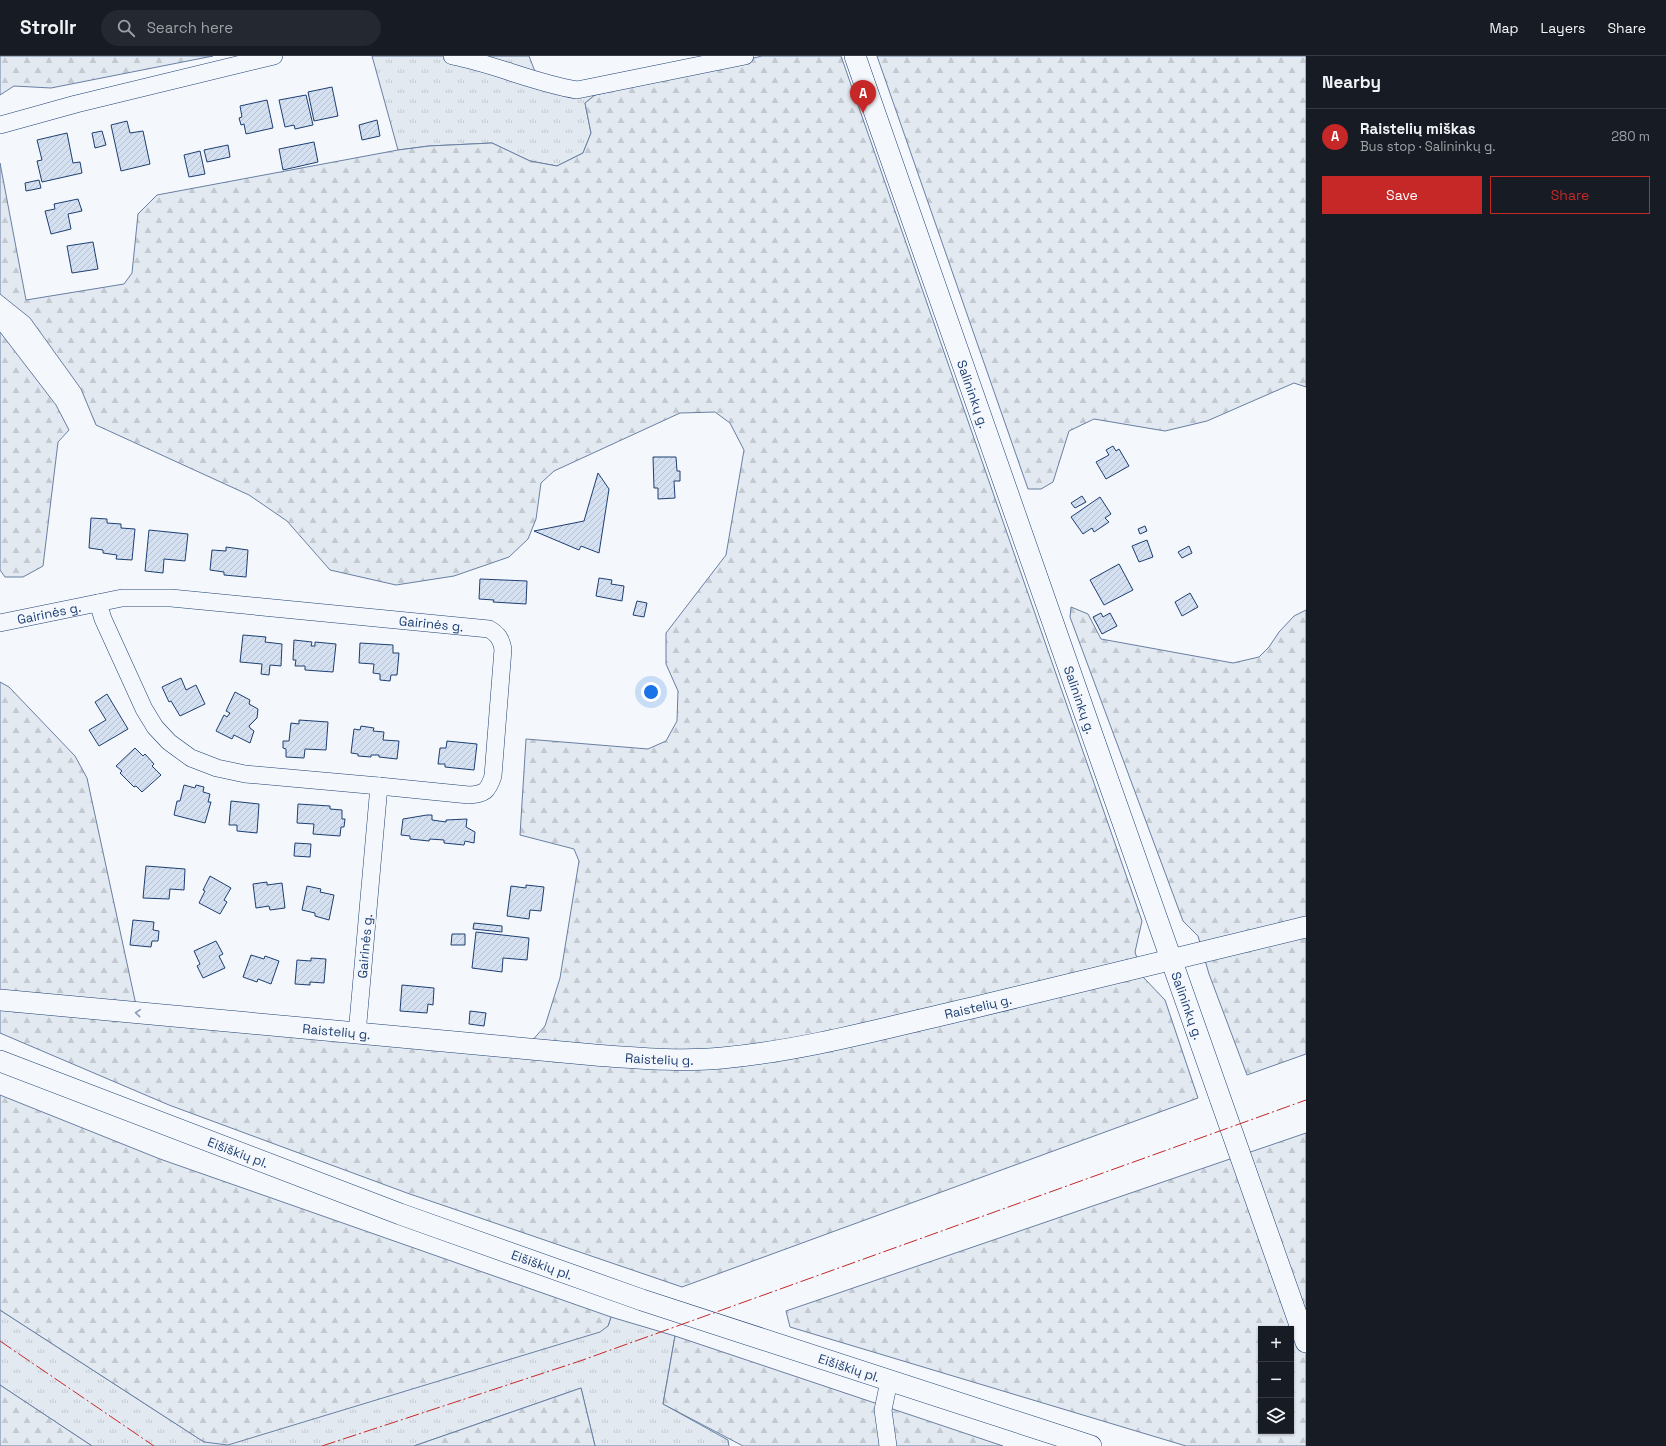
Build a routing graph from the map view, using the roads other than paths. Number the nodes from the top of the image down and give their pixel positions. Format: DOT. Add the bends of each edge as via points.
graph roads {
  1 [pos="274,56"];
  2 [pos="452,56"];
  3 [pos="744,56"];
  4 [pos="856,56"];
  5 [pos="0,125"];
  6 [pos="98,603"];
  7 [pos="0,623"];
  8 [pos="379,786"];
  9 [pos="1306,927"];
  10 [pos="1172,960"];
  11 [pos="0,1000"];
  12 [pos="357,1034"];
  13 [pos="0,1061"];
  14 [pos="1306,1342"];
  15 [pos="889,1381"];
  16 [pos="888,1446"];
  17 [pos="1091,1446"];
  1 -- 5 [label="street"];
  2 -- 3 [label="street" via="473,60 554,86 577,90"];
  4 -- 10 [label="main road, Salininkų g."];
  6 -- 7 [label="street, Gairinės g."];
  6 -- 8 [label="street, Gairinės g." via="103,619 155,727 169,742 191,758 217,768 245,774"];
  6 -- 8 [label="street, Gairinės g." via="122,598 171,598 489,630 496,633 504,649 493,776 486,791 469,795"];
  8 -- 12 [label="street, Gairinės g."];
  9 -- 10 [label="main road, Raistelių g."];
  10 -- 12 [label="main road, Raistelių g." via="842,1038 776,1051 721,1058 660,1059"];
  10 -- 14 [label="main road, Salininkų g."];
  12 -- 11 [label="main road, Raistelių g., one-way"];
  13 -- 15 [label="main road, Eišiškių pl." via="400,1214 642,1300"];
  15 -- 16 [label="street" via="883,1410"];
  15 -- 17 [label="main road, Eišiškių pl."];
}
